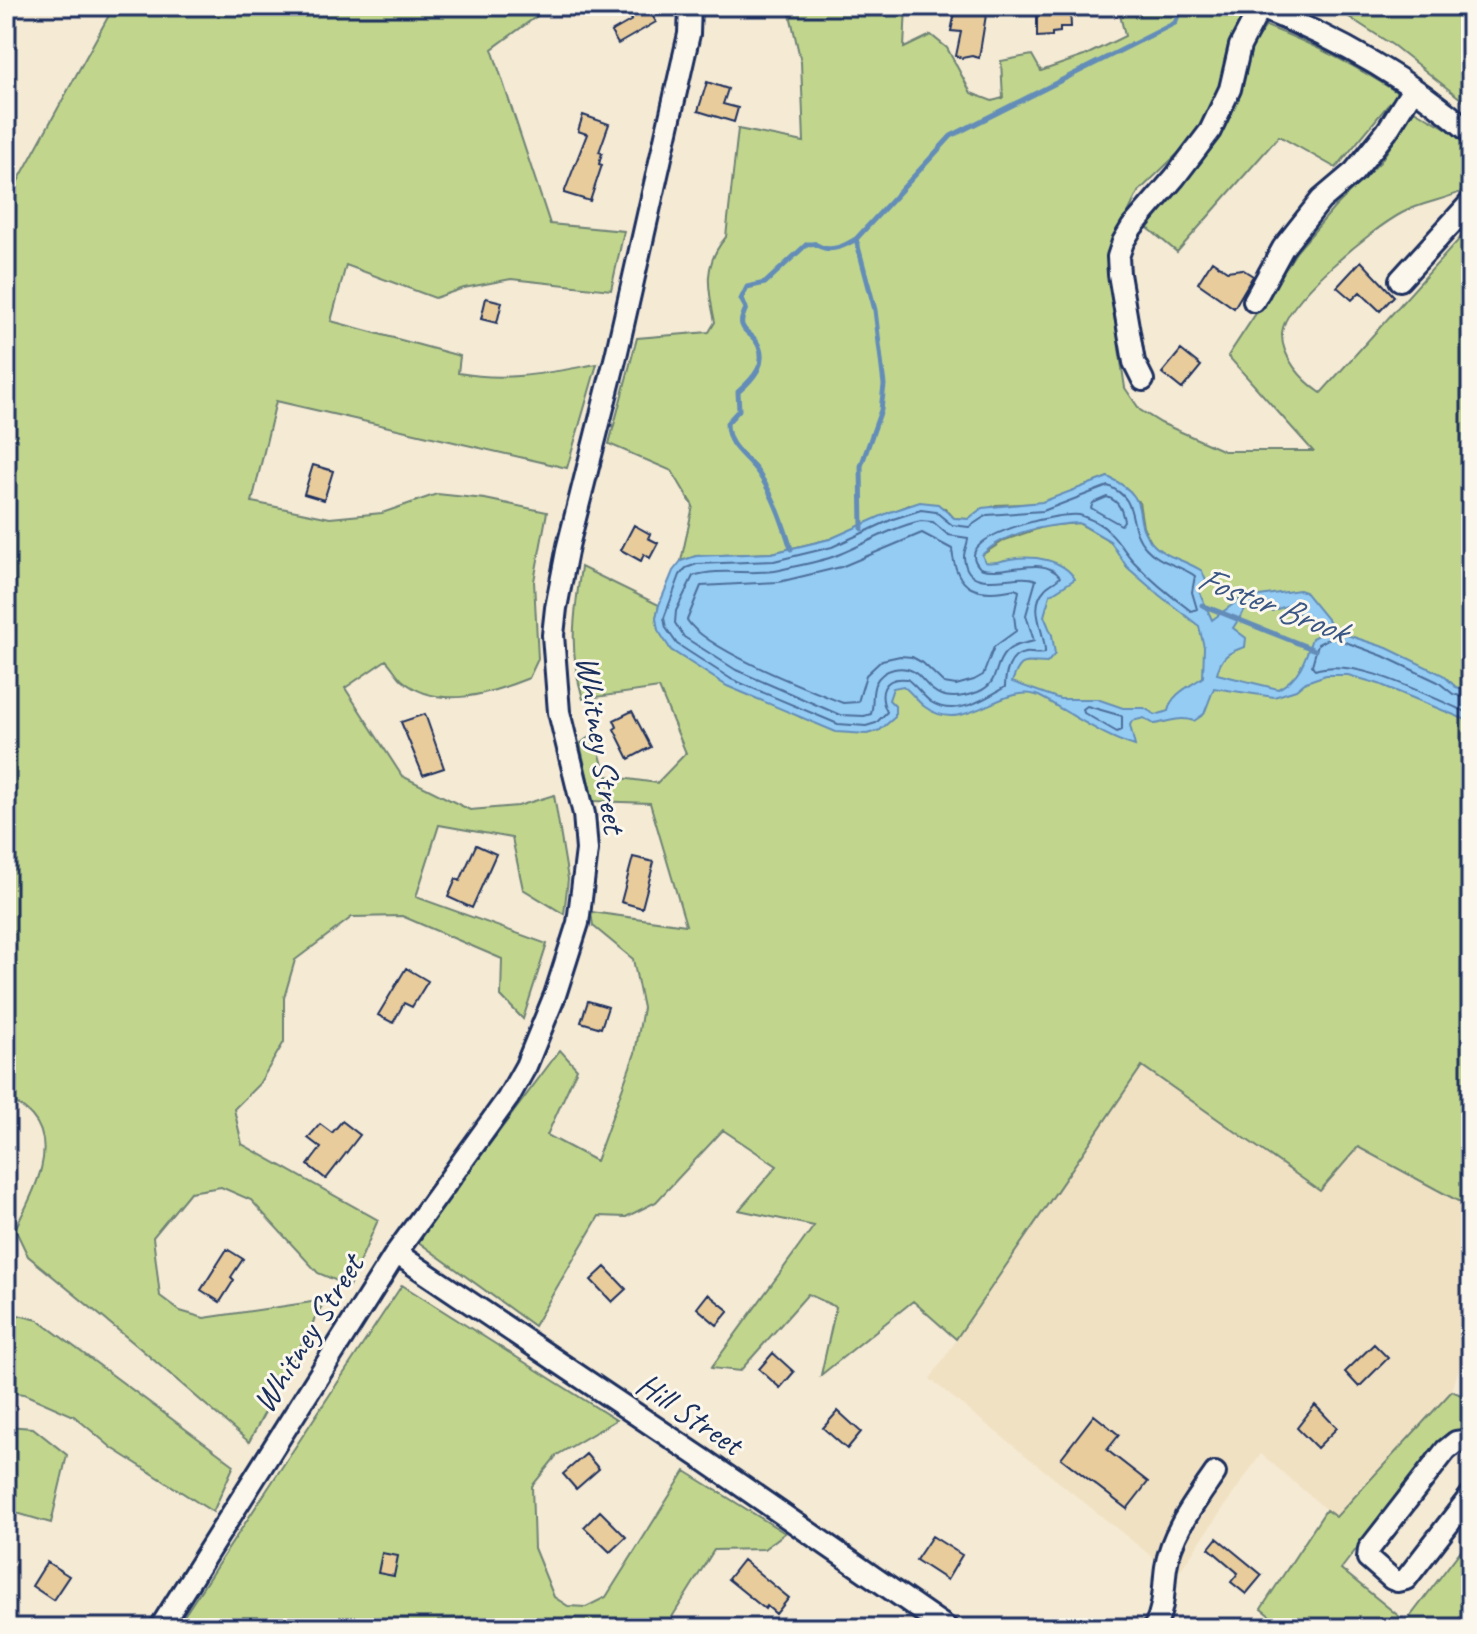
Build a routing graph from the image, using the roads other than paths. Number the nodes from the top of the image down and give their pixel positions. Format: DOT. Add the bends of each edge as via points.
graph roads {
  1 [pos="693,6"];
  2 [pos="1257,7"];
  3 [pos="1413,89"];
  4 [pos="1471,133"];
  5 [pos="1471,202"];
  6 [pos="1400,280"];
  7 [pos="1254,301"];
  8 [pos="1143,380"];
  9 [pos="396,1253"];
  10 [pos="1468,1434"];
  11 [pos="1215,1473"];
  12 [pos="1471,1495"];
  13 [pos="160,1628"];
  14 [pos="947,1628"];
  15 [pos="1154,1628"];
  1 -- 9 [label="street, Whitney Street" via="556,608 559,712 584,814 587,850 578,923 526,1066"];
  2 -- 3 [label="street" via="1331,38"];
  2 -- 8 [label="street" via="1210,131 1132,227 1118,257 1134,362"];
  3 -- 4 [label="street"];
  3 -- 7 [label="street" via="1354,172 1321,200 1283,248"];
  5 -- 6 [label="street"];
  9 -- 13 [label="street, Whitney Street"];
  9 -- 14 [label="street, Hill Street"];
  10 -- 12 [label="street" via="1446,1450 1369,1549 1368,1558 1392,1579 1406,1579"];
  11 -- 15 [label="street" via="1176,1539"];
}
